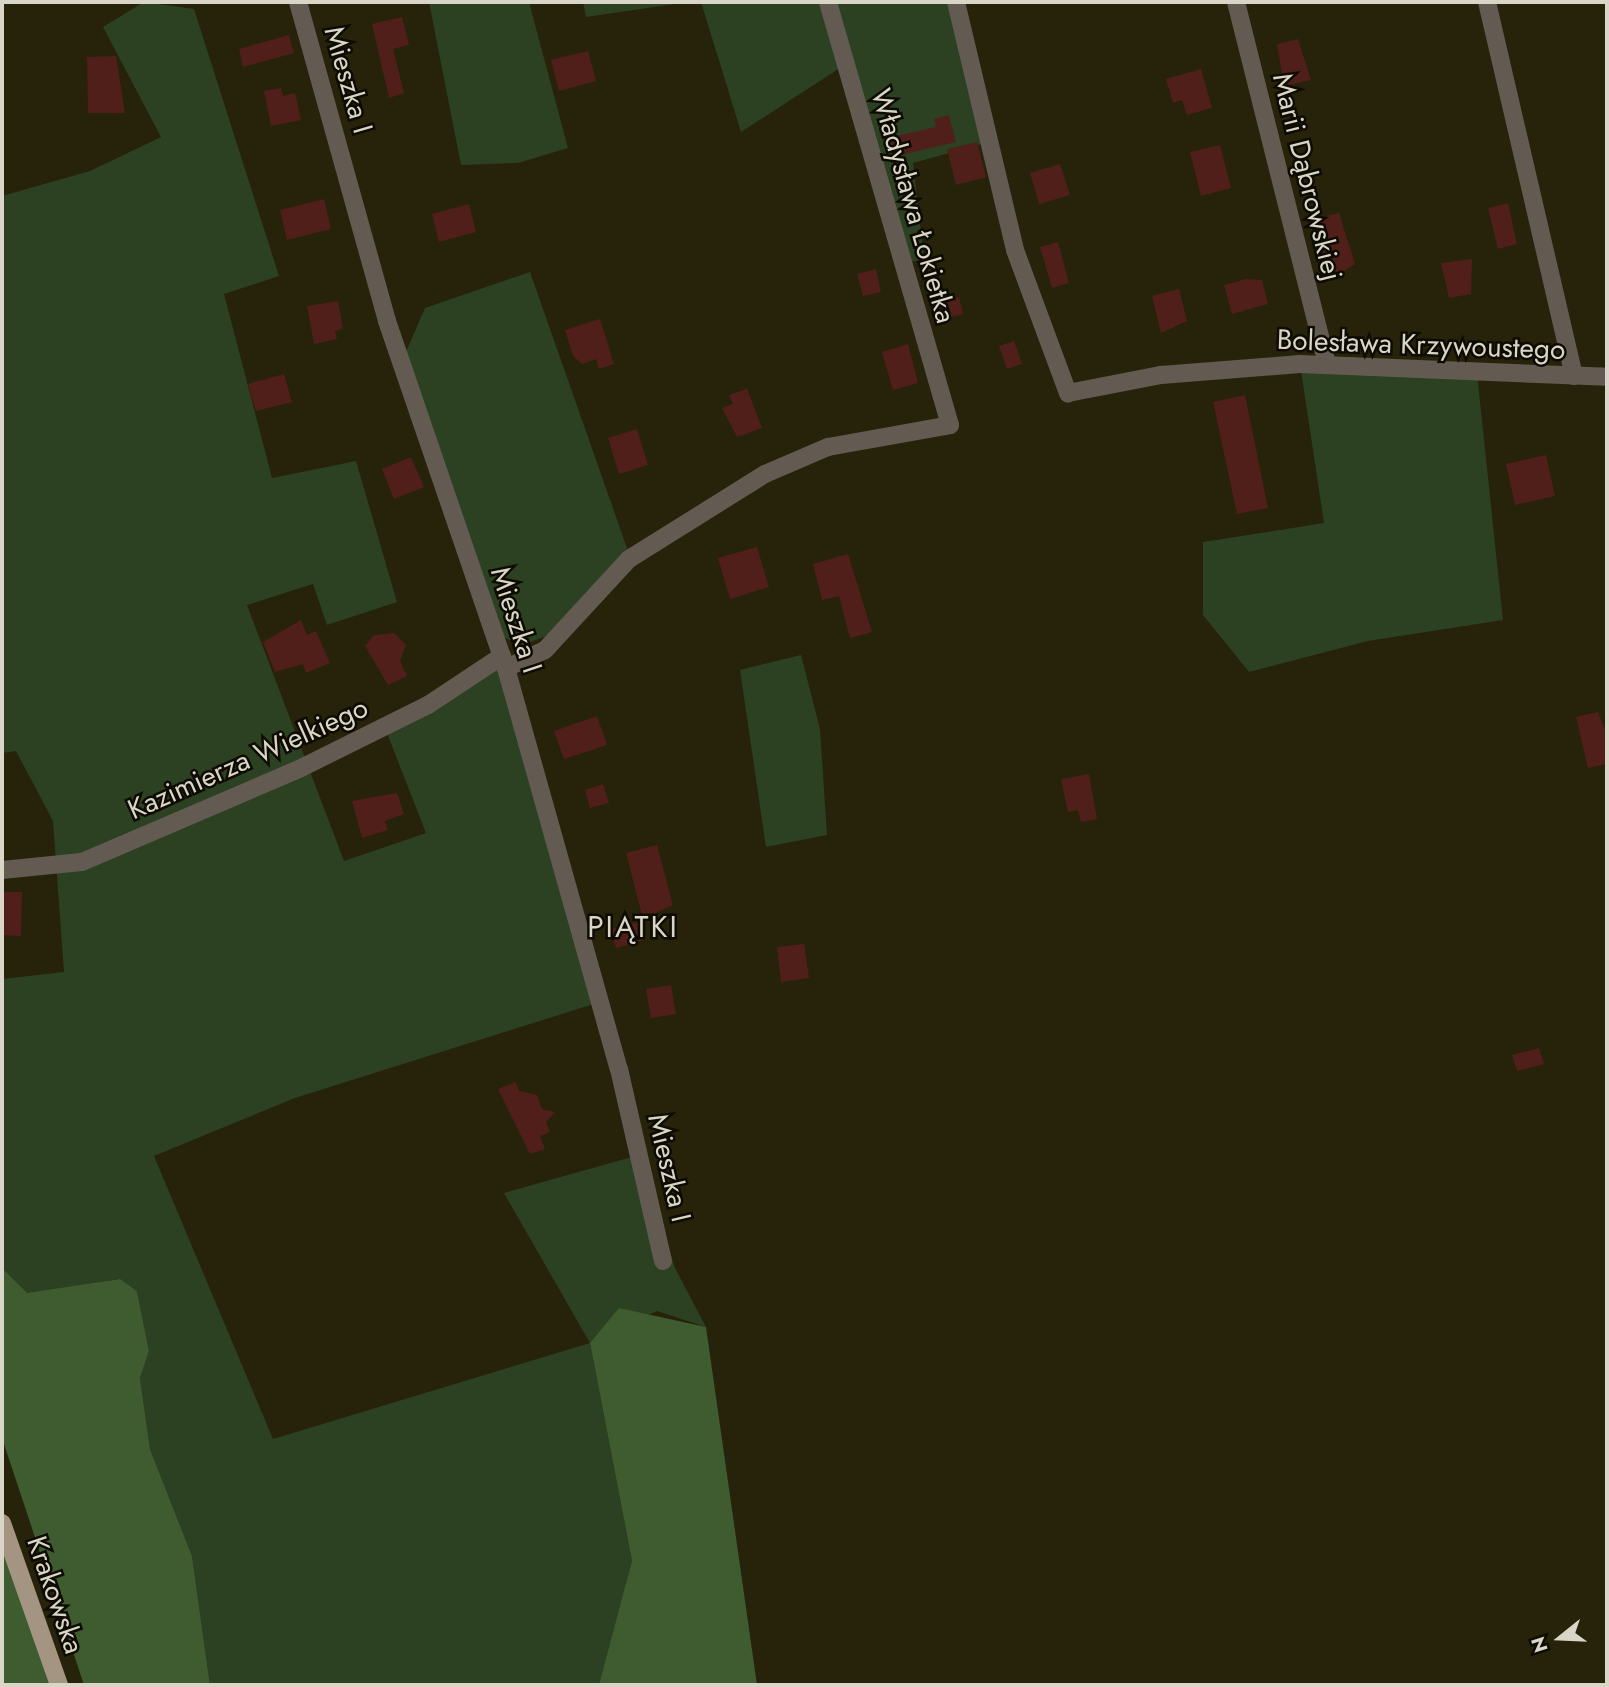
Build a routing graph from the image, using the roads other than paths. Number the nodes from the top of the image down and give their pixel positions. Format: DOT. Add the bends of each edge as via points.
graph roads {
  1 [pos="298,2"];
  2 [pos="828,2"];
  3 [pos="956,2"];
  4 [pos="1236,2"];
  5 [pos="1488,2"];
  6 [pos="1327,365"];
  7 [pos="1574,376"];
  8 [pos="1607,377"];
  9 [pos="504,662"];
  10 [pos="2,870"];
  11 [pos="663,1261"];
  12 [pos="2,1523"];
  13 [pos="59,1685"];
  1 -- 9 [label="street, Mieszka I" via="387,321"];
  2 -- 9 [label="street, Władysława Łokietka" via="950,425 828,447 765,474 629,559 545,650"];
  3 -- 6 [label="street, Bolesława Krzywoustego" via="1015,250 1068,393 1161,376"];
  4 -- 6 [label="street, Marii Dąbrowskiej"];
  5 -- 7 [label="street"];
  6 -- 7 [label="street, Bolesława Krzywoustego"];
  7 -- 8 [label="street, Bolesława Krzywoustego"];
  9 -- 10 [label="street, Kazimierza Wielkiego" via="289,774 82,862"];
  9 -- 11 [label="street, Mieszka I" via="619,1069"];
  12 -- 13 [label="main road, Krakowska"];
}
